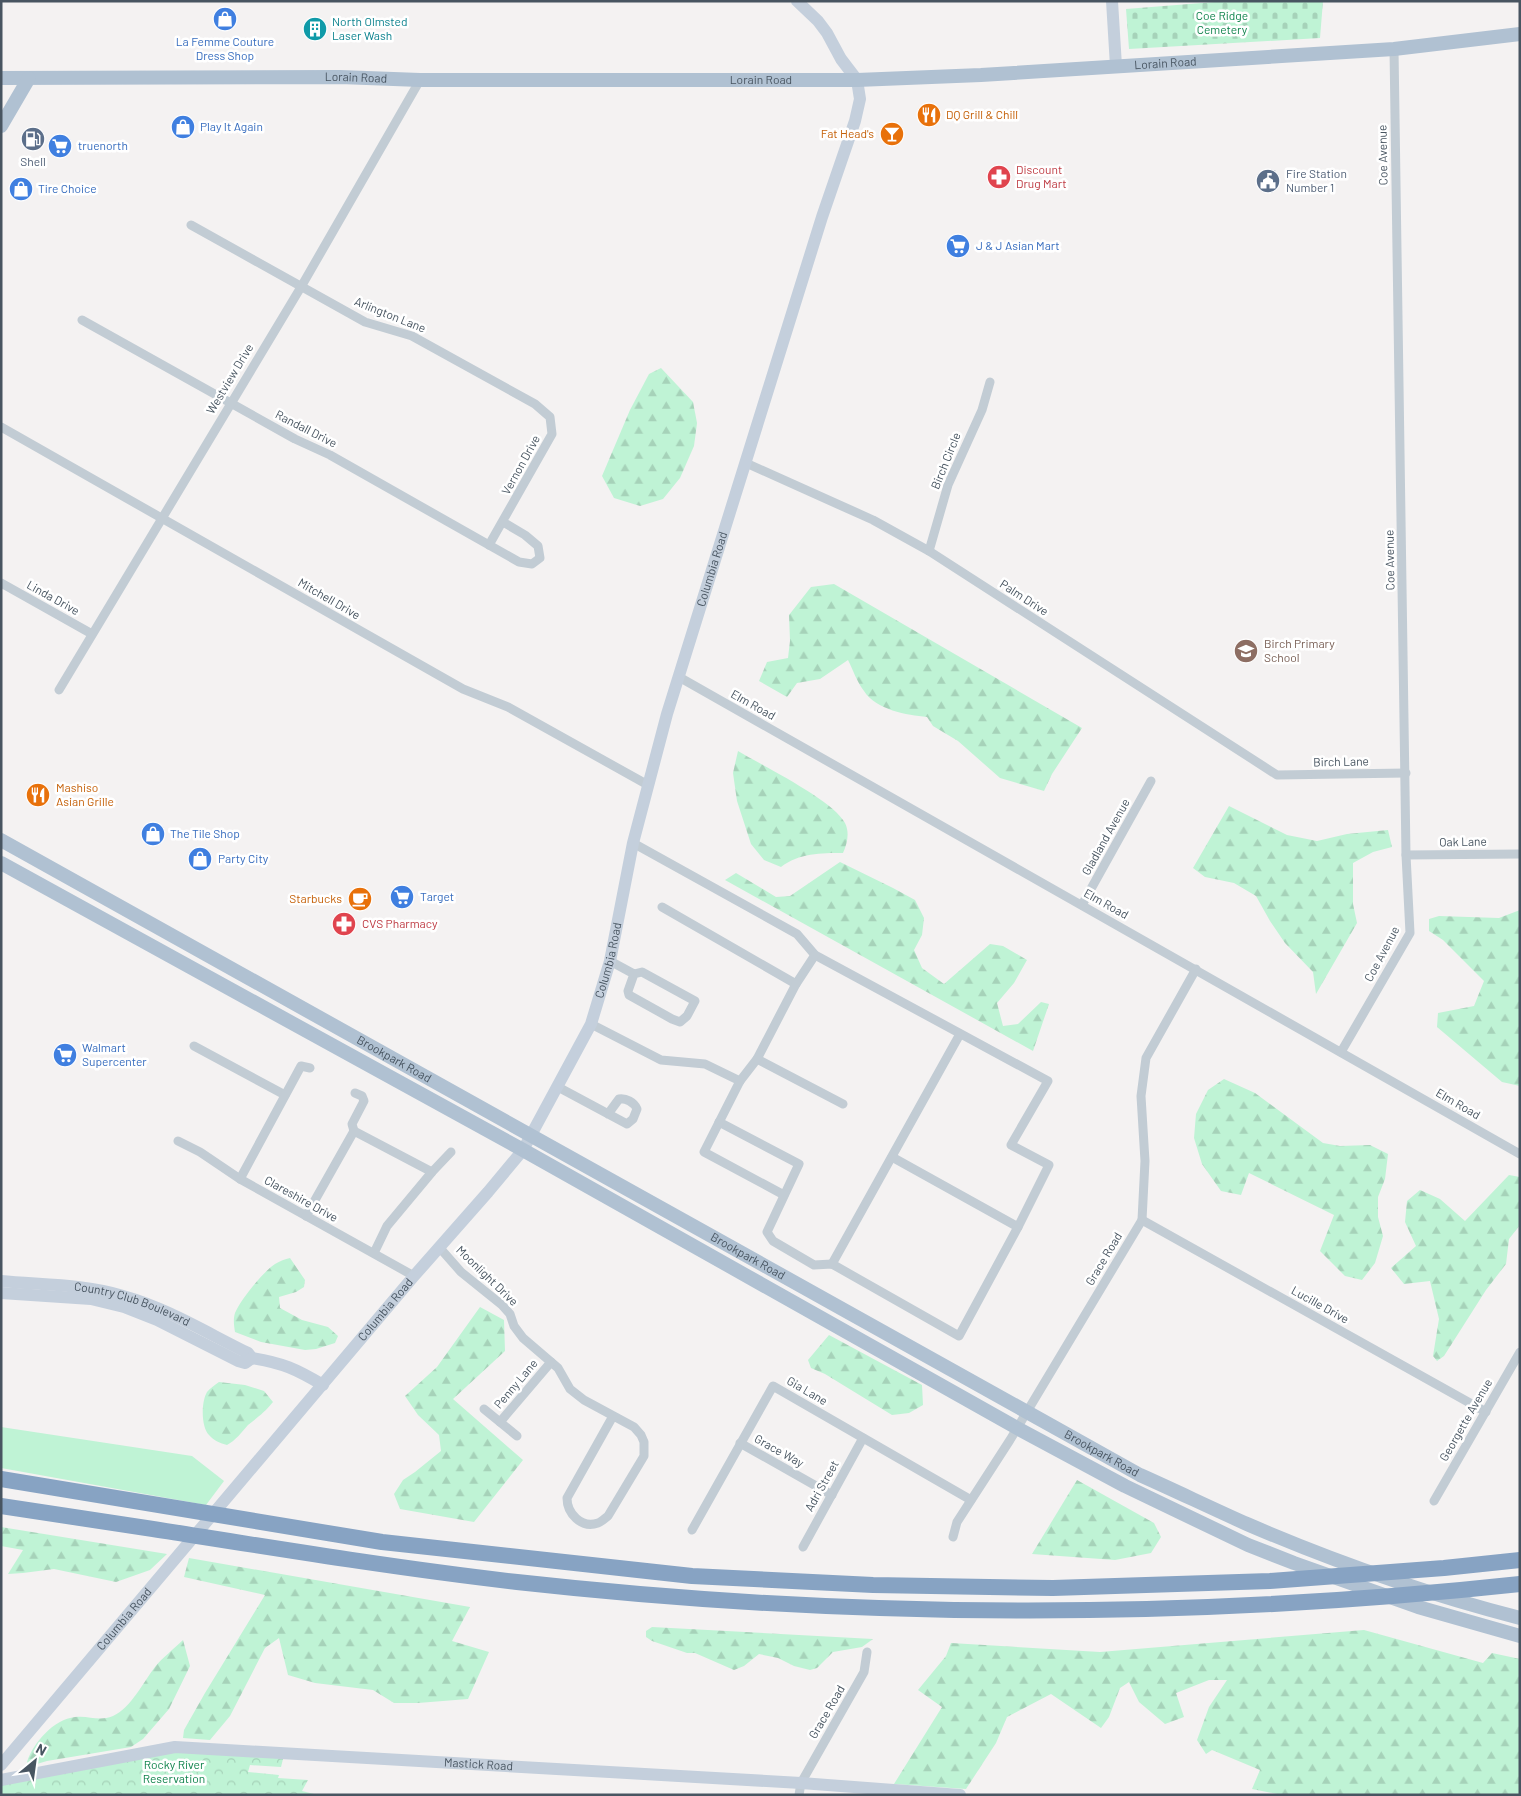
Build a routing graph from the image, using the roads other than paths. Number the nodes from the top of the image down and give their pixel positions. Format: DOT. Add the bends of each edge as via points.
graph roads {
  1 [pos="797,1"];
  2 [pos="1112,1"];
  3 [pos="1520,34"];
  4 [pos="1394,50"];
  5 [pos="1116,66"];
  6 [pos="1,78"];
  7 [pos="29,78"];
  8 [pos="420,80"];
  9 [pos="856,80"];
  10 [pos="1,108"];
  11 [pos="2,125"];
  12 [pos="191,225"];
  13 [pos="301,287"];
  14 [pos="82,320"];
  15 [pos="990,382"];
  16 [pos="230,403"];
  17 [pos="550,417"];
  18 [pos="1,427"];
  19 [pos="746,463"];
  20 [pos="162,518"];
  21 [pos="503,522"];
  22 [pos="490,545"];
  23 [pos="929,551"];
  24 [pos="1,583"];
  25 [pos="92,634"];
  26 [pos="679,677"];
  27 [pos="59,690"];
  28 [pos="1406,773"];
  29 [pos="1277,775"];
  30 [pos="1151,781"];
  31 [pos="648,785"];
  32 [pos="1,840"];
  33 [pos="633,843"];
  34 [pos="1520,854"];
  35 [pos="1406,855"];
  36 [pos="1,863"];
  37 [pos="1082,905"];
  38 [pos="662,907"];
  39 [pos="815,955"];
  40 [pos="610,961"];
  41 [pos="1196,970"];
  42 [pos="634,974"];
  43 [pos="796,984"];
  44 [pos="591,1024"];
  45 [pos="960,1034"];
  46 [pos="194,1046"];
  47 [pos="1341,1052"];
  48 [pos="757,1058"];
  49 [pos="310,1068"];
  50 [pos="740,1081"];
  51 [pos="558,1087"];
  52 [pos="355,1093"];
  53 [pos="285,1095"];
  54 [pos="844,1104"];
  55 [pos="608,1114"];
  56 [pos="719,1122"];
  57 [pos="354,1131"];
  58 [pos="530,1136"];
  59 [pos="178,1141"];
  60 [pos="523,1150"];
  61 [pos="451,1152"];
  62 [pos="1520,1154"];
  63 [pos="892,1157"];
  64 [pos="432,1172"];
  65 [pos="240,1178"];
  66 [pos="784,1195"];
  67 [pos="306,1216"];
  68 [pos="1142,1220"];
  69 [pos="1018,1227"];
  70 [pos="439,1248"];
  71 [pos="374,1253"];
  72 [pos="832,1264"];
  73 [pos="414,1276"];
  74 [pos="1,1281"];
  75 [pos="1,1293"];
  76 [pos="1520,1352"];
  77 [pos="252,1358"];
  78 [pos="551,1362"];
  79 [pos="323,1385"];
  80 [pos="484,1409"];
  81 [pos="1026,1412"];
  82 [pos="1486,1412"];
  83 [pos="613,1416"];
  84 [pos="500,1422"];
  85 [pos="1017,1428"];
  86 [pos="517,1436"];
  87 [pos="863,1438"];
  88 [pos="740,1443"];
  89 [pos="1,1479"];
  90 [pos="832,1495"];
  91 [pos="971,1500"];
  92 [pos="1434,1500"];
  93 [pos="1,1506"];
  94 [pos="692,1530"];
  95 [pos="953,1537"];
  96 [pos="803,1547"];
  97 [pos="1520,1560"];
  98 [pos="1520,1584"];
  99 [pos="1520,1618"];
  100 [pos="1520,1636"];
  101 [pos="867,1652"];
  102 [pos="1,1765"];
  103 [pos="1,1780"];
  104 [pos="800,1789"];
  105 [pos="960,1795"];
  1 -- 9 [label="street, Columbia Road" via="818,20"];
  2 -- 5 [label="street"];
  3 -- 4 [label="main road, Lorain Road"];
  4 -- 5 [label="main road, Lorain Road"];
  4 -- 28 [label="street, Coe Avenue"];
  5 -- 9 [label="main road, Lorain Road"];
  6 -- 7 [label="main road, Lorain Road"];
  7 -- 8 [label="main road, Lorain Road" via="340,77"];
  7 -- 11 [label="main road"];
  8 -- 9 [label="main road, Lorain Road"];
  8 -- 13 [label="street, Westview Drive"];
  9 -- 19 [label="street, Columbia Road" via="860,99 855,121"];
  10 -- 11 [label="main road"];
  12 -- 13 [label="street, Arlington Lane"];
  13 -- 16 [label="street, Westview Drive"];
  13 -- 17 [label="street, Arlington Lane" via="365,322 412,336 535,404"];
  14 -- 16 [label="street, Randall Drive"];
  15 -- 23 [label="street, Birch Circle" via="982,410 948,485"];
  16 -- 20 [label="street, Westview Drive"];
  16 -- 22 [label="street, Randall Drive"];
  17 -- 21 [label="street, Vernon Drive" via="552,434"];
  18 -- 20 [label="street, Mitchell Drive"];
  19 -- 23 [label="street, Palm Drive" via="873,520"];
  19 -- 26 [label="street, Columbia Road"];
  20 -- 25 [label="street, Westview Drive"];
  20 -- 31 [label="street, Mitchell Drive" via="463,689 508,707"];
  21 -- 22 [label="street, Vernon Drive"];
  21 -- 22 [label="street, Randall Drive" via="538,546 540,558 532,564 519,562"];
  23 -- 29 [label="street, Palm Drive"];
  24 -- 25 [label="street, Linda Drive"];
  25 -- 27 [label="street, Westview Drive"];
  26 -- 31 [label="street, Columbia Road"];
  26 -- 37 [label="street, Elm Road"];
  28 -- 29 [label="street, Birch Lane"];
  28 -- 35 [label="street, Coe Avenue"];
  30 -- 37 [label="street, Gladland Avenue"];
  31 -- 33 [label="street, Columbia Road"];
  32 -- 58 [label="main road, Brookpark Road"];
  33 -- 39 [label="street" via="797,934"];
  33 -- 40 [label="street, Columbia Road"];
  34 -- 35 [label="street, Oak Lane"];
  35 -- 47 [label="street, Coe Avenue" via="1410,933"];
  36 -- 60 [label="main road, Brookpark Road"];
  37 -- 41 [label="street, Elm Road"];
  38 -- 43 [label="street"];
  39 -- 43 [label="street"];
  39 -- 45 [label="street"];
  40 -- 42 [label="street"];
  40 -- 44 [label="street, Columbia Road"];
  41 -- 47 [label="street, Elm Road"];
  41 -- 68 [label="street, Grace Road" via="1146,1058 1141,1096 1145,1161"];
  42 -- 42 [label="street" via="642,972 695,1002 688,1016 680,1022 629,995"];
  43 -- 48 [label="street"];
  44 -- 50 [label="street" via="661,1060 705,1064"];
  44 -- 51 [label="street, Columbia Road"];
  45 -- 63 [label="street"];
  45 -- 69 [label="street" via="1048,1080 1011,1144 1049,1165"];
  46 -- 53 [label="street"];
  47 -- 62 [label="street, Elm Road"];
  48 -- 50 [label="street"];
  48 -- 54 [label="street"];
  49 -- 53 [label="street" via="301,1066"];
  50 -- 56 [label="street"];
  51 -- 55 [label="street"];
  51 -- 58 [label="street, Columbia Road"];
  52 -- 57 [label="street" via="364,1101 352,1124"];
  53 -- 65 [label="street"];
  56 -- 66 [label="street" via="704,1152"];
  56 -- 66 [label="street" via="799,1164"];
  57 -- 64 [label="street"];
  57 -- 67 [label="street"];
  58 -- 60 [label="street, Columbia Road"];
  58 -- 81 [label="main road, Brookpark Road"];
  59 -- 65 [label="street, Clareshire Drive"];
  60 -- 70 [label="street, Columbia Road"];
  60 -- 85 [label="main road, Brookpark Road"];
  61 -- 64 [label="street"];
  63 -- 69 [label="street"];
  63 -- 72 [label="street"];
  64 -- 71 [label="street" via="388,1226"];
  65 -- 67 [label="street, Clareshire Drive"];
  66 -- 72 [label="street" via="766,1232 773,1240 814,1265"];
  67 -- 71 [label="street, Clareshire Drive"];
  68 -- 81 [label="street, Grace Road"];
  68 -- 82 [label="street, Lucille Drive"];
  69 -- 72 [label="street" via="958,1336"];
  70 -- 73 [label="street, Columbia Road"];
  70 -- 78 [label="street, Moonlight Drive" via="502,1305 524,1338"];
  71 -- 73 [label="street, Clareshire Drive"];
  73 -- 79 [label="street, Columbia Road"];
  74 -- 77 [label="street, Country Club Boulevard" via="122,1295 174,1315"];
  75 -- 77 [label="street, Country Club Boulevard" via="108,1303 157,1320 230,1358 246,1362"];
  76 -- 82 [label="street, Georgette Avenue"];
  77 -- 79 [label="street, Country Club Boulevard" via="280,1363"];
  78 -- 83 [label="street, Moonlight Drive" via="576,1395"];
  78 -- 84 [label="street, Penny Lane"];
  79 -- 102 [label="street, Columbia Road"];
  80 -- 84 [label="street"];
  81 -- 85 [label="street, Grace Road"];
  81 -- 99 [label="main road, Brookpark Road" via="1140,1475 1248,1524 1350,1565"];
  82 -- 92 [label="street, Georgette Avenue"];
  83 -- 83 [label="street, Moonlight Drive" via="634,1427 644,1442 644,1456 608,1516 599,1523 581,1522 570,1512 566,1498"];
  84 -- 86 [label="street"];
  85 -- 91 [label="street, Grace Road"];
  85 -- 100 [label="main road, Brookpark Road" via="1125,1486 1248,1545 1418,1607"];
  87 -- 88 [label="street, Gia Lane" via="772,1386"];
  87 -- 90 [label="street, Adri Street"];
  87 -- 91 [label="street, Gia Lane"];
  88 -- 90 [label="street, Grace Way"];
  88 -- 94 [label="street, Gia Lane"];
  89 -- 97 [label="highway" via="382,1542 692,1576 873,1585 1053,1588 1270,1581"];
  90 -- 96 [label="street, Adri Street"];
  91 -- 95 [label="street, Grace Road" via="957,1522"];
  93 -- 98 [label="highway" via="372,1564 520,1582 691,1598 876,1608 1057,1610 1257,1605"];
  101 -- 104 [label="street, Grace Road" via="864,1672"];
  103 -- 104 [label="street, Mastick Road" via="175,1746"];
  104 -- 105 [label="street, Mastick Road"];
}
